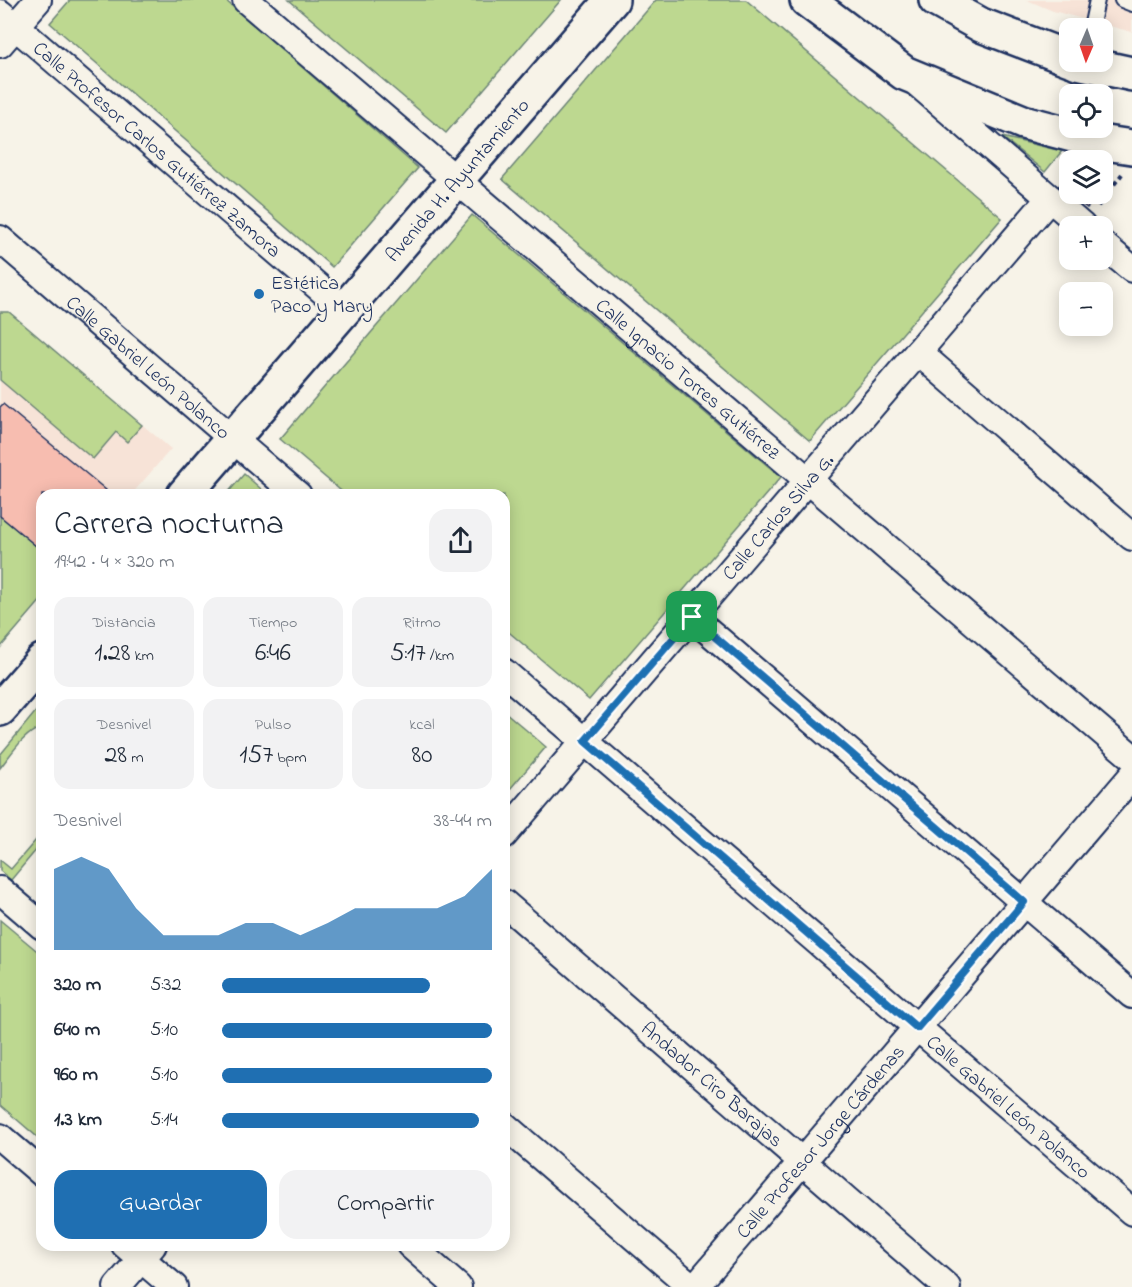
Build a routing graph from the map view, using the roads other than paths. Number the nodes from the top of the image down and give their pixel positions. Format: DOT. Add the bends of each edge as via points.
graph roads {
  1 [pos="38,0"];
  2 [pos="246,0"];
  3 [pos="612,0"];
  4 [pos="807,0"];
  5 [pos="936,0"];
  6 [pos="1097,0"];
  7 [pos="1122,0"];
  8 [pos="1132,4"];
  9 [pos="1093,18"];
  10 [pos="5,28"];
  11 [pos="1059,54"];
  12 [pos="1113,69"];
  13 [pos="904,73"];
  14 [pos="1132,74"];
  15 [pos="1129,158"];
  16 [pos="457,181"];
  17 [pos="1050,198"];
  18 [pos="1088,216"];
  19 [pos="0,239"];
  20 [pos="1113,253"];
  21 [pos="1132,269"];
  22 [pos="344,309"];
  23 [pos="918,352"];
  24 [pos="233,439"];
  25 [pos="808,481"];
  26 [pos="189,489"];
  27 [pos="291,489"];
  28 [pos="1132,537"];
  29 [pos="692,617"];
  30 [pos="36,668"];
  31 [pos="510,677"];
  32 [pos="0,709"];
  33 [pos="585,741"];
  34 [pos="1132,757"];
  35 [pos="1132,776"];
  36 [pos="510,828"];
  37 [pos="0,890"];
  38 [pos="1024,902"];
  39 [pos="510,908"];
  40 [pos="36,921"];
  41 [pos="1132,995"];
  42 [pos="917,1028"];
  43 [pos="510,1130"];
  44 [pos="0,1137"];
  45 [pos="802,1162"];
  46 [pos="36,1168"];
  47 [pos="1132,1212"];
  48 [pos="139,1251"];
  49 [pos="141,1251"];
  50 [pos="417,1251"];
  51 [pos="117,1287"];
  52 [pos="174,1287"];
  53 [pos="458,1287"];
  54 [pos="694,1287"];
  55 [pos="947,1287"];
  1 -- 10 [label="street"];
  2 -- 16 [label="street, Calle Ignacio Torres Gutiérrez"];
  3 -- 16 [label="street, Avenida H. Ayuntamiento"];
  4 -- 13 [label="street"];
  5 -- 11 [label="street" via="981,25"];
  6 -- 9 [label="lane"];
  7 -- 8 [label="lane"];
  10 -- 22 [label="street, Calle Profesor Carlos Gutiérrez Zamora"];
  12 -- 14 [label="street"];
  13 -- 15 [label="street" via="1023,122 1099,142"];
  13 -- 17 [label="street"];
  16 -- 22 [label="street, Avenida H. Ayuntamiento"];
  16 -- 25 [label="street, Calle Ignacio Torres Gutiérrez"];
  17 -- 18 [label="street"];
  17 -- 23 [label="street, Calle Carlos Silva G."];
  19 -- 24 [label="street, Calle Gabriel León Polanco"];
  20 -- 21 [label="street"];
  22 -- 24 [label="street, Avenida H. Ayuntamiento"];
  23 -- 25 [label="street, Calle Carlos Silva G."];
  23 -- 28 [label="street"];
  24 -- 26 [label="street, Avenida H. Ayuntamiento"];
  24 -- 27 [label="street, Calle Gabriel León Polanco"];
  25 -- 29 [label="street, Calle Carlos Silva G."];
  25 -- 34 [label="street, Calle Ignacio Torres Gutiérrez"];
  29 -- 33 [label="street, Calle Carlos Silva G."];
  29 -- 38 [label="street"];
  30 -- 32 [label="street"];
  31 -- 33 [label="street, Calle Gabriel León Polanco"];
  33 -- 36 [label="street, Calle Carlos Silva G."];
  33 -- 42 [label="street, Calle Gabriel León Polanco"];
  35 -- 38 [label="street, Calle Profesor Jorge Cárdenas"];
  37 -- 40 [label="street"];
  38 -- 41 [label="street"];
  38 -- 42 [label="street, Calle Profesor Jorge Cárdenas"];
  39 -- 45 [label="street, Andador Ciro Barajas"];
  42 -- 45 [label="street, Calle Profesor Jorge Cárdenas"];
  42 -- 47 [label="street, Calle Gabriel León Polanco"];
  43 -- 54 [label="street"];
  44 -- 46 [label="street"];
  45 -- 54 [label="street, Calle Profesor Jorge Cárdenas"];
  45 -- 55 [label="street, Andador Ciro Barajas"];
  48 -- 51 [label="street"];
  49 -- 52 [label="street"];
  50 -- 53 [label="street"];
}
